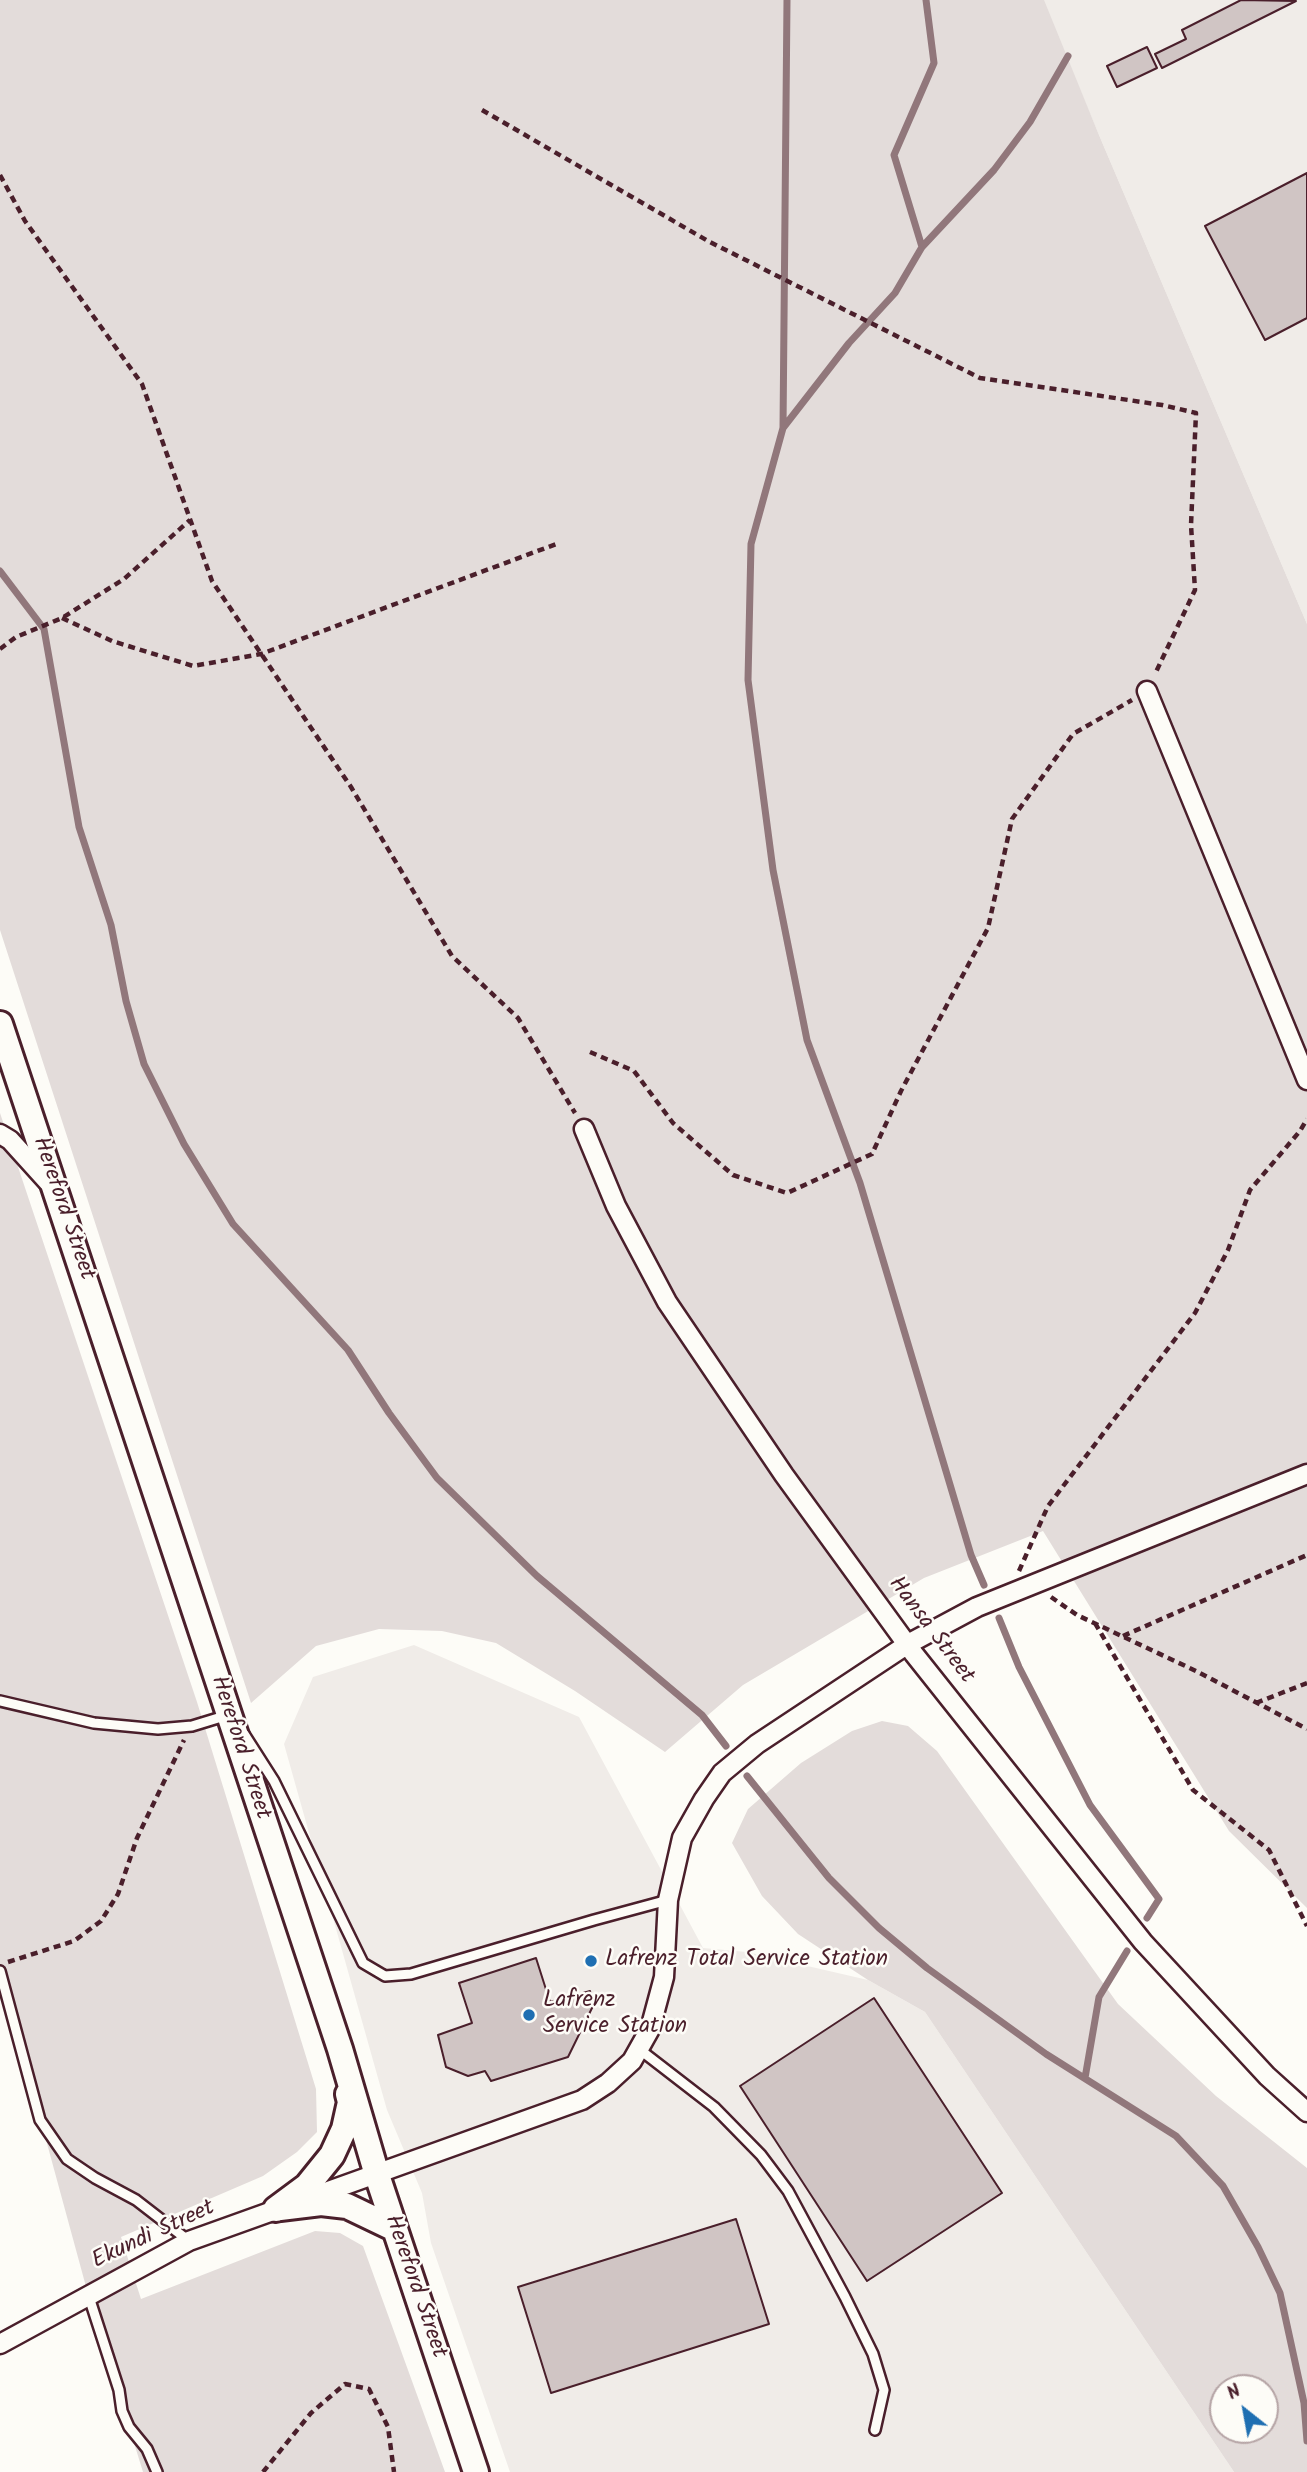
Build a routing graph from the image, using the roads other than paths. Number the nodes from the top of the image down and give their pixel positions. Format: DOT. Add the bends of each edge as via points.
graph roads {
  1 [pos="1147,691"];
  2 [pos="0,1024"];
  3 [pos="7,1072"];
  4 [pos="1307,1080"];
  5 [pos="584,1129"];
  6 [pos="0,1134"];
  7 [pos="59,1196"];
  8 [pos="1307,1474"];
  9 [pos="908,1644"];
  10 [pos="0,1701"];
  11 [pos="228,1715"];
  12 [pos="668,1900"];
  13 [pos="0,1971"];
  14 [pos="341,2049"];
  15 [pos="639,2049"];
  16 [pos="1307,2112"];
  17 [pos="377,2175"];
  18 [pos="276,2208"];
  19 [pos="395,2229"];
  20 [pos="189,2241"];
  21 [pos="88,2294"];
  22 [pos="0,2344"];
  23 [pos="875,2430"];
  24 [pos="158,2472"];
  25 [pos="476,2472"];
  1 -- 4 [label="street"];
  2 -- 3 [label="main road, Hereford Street"];
  3 -- 7 [label="main road, Hereford Street"];
  5 -- 9 [label="street, Hansa Street" via="616,1206 667,1302 784,1475"];
  6 -- 7 [label="street"];
  7 -- 11 [label="main road, Hereford Street"];
  8 -- 9 [label="street, Ekundi Street" via="977,1607"];
  9 -- 12 [label="street, Ekundi Street" via="757,1744 722,1773 682,1838"];
  9 -- 16 [label="street, Hansa Street" via="1143,1942 1266,2076"];
  10 -- 11 [label="lane" via="94,1723 158,1729 191,1726"];
  11 -- 12 [label="lane" via="274,1781 363,1963 385,1976 411,1975"];
  11 -- 14 [label="main road, Hereford Street"];
  12 -- 15 [label="street, Ekundi Street" via="664,1977 650,2029"];
  13 -- 20 [label="lane" via="40,2120 66,2159 135,2200"];
  14 -- 17 [label="main road, Hereford Street"];
  14 -- 18 [label="main road" via="350,2102 344,2129 332,2155 307,2186"];
  15 -- 17 [label="street, Ekundi Street" via="608,2084 582,2100"];
  15 -- 23 [label="lane" via="714,2107 761,2155 788,2191 873,2354 884,2390"];
  17 -- 18 [label="street, Ekundi Street"];
  17 -- 19 [label="main road, Hereford Street"];
  18 -- 19 [label="main road" via="321,2203 347,2206"];
  18 -- 20 [label="street, Ekundi Street"];
  19 -- 25 [label="main road, Hereford Street"];
  20 -- 21 [label="street, Ekundi Street"];
  21 -- 22 [label="street, Ekundi Street"];
  21 -- 24 [label="lane" via="120,2390 122,2411"];
}
